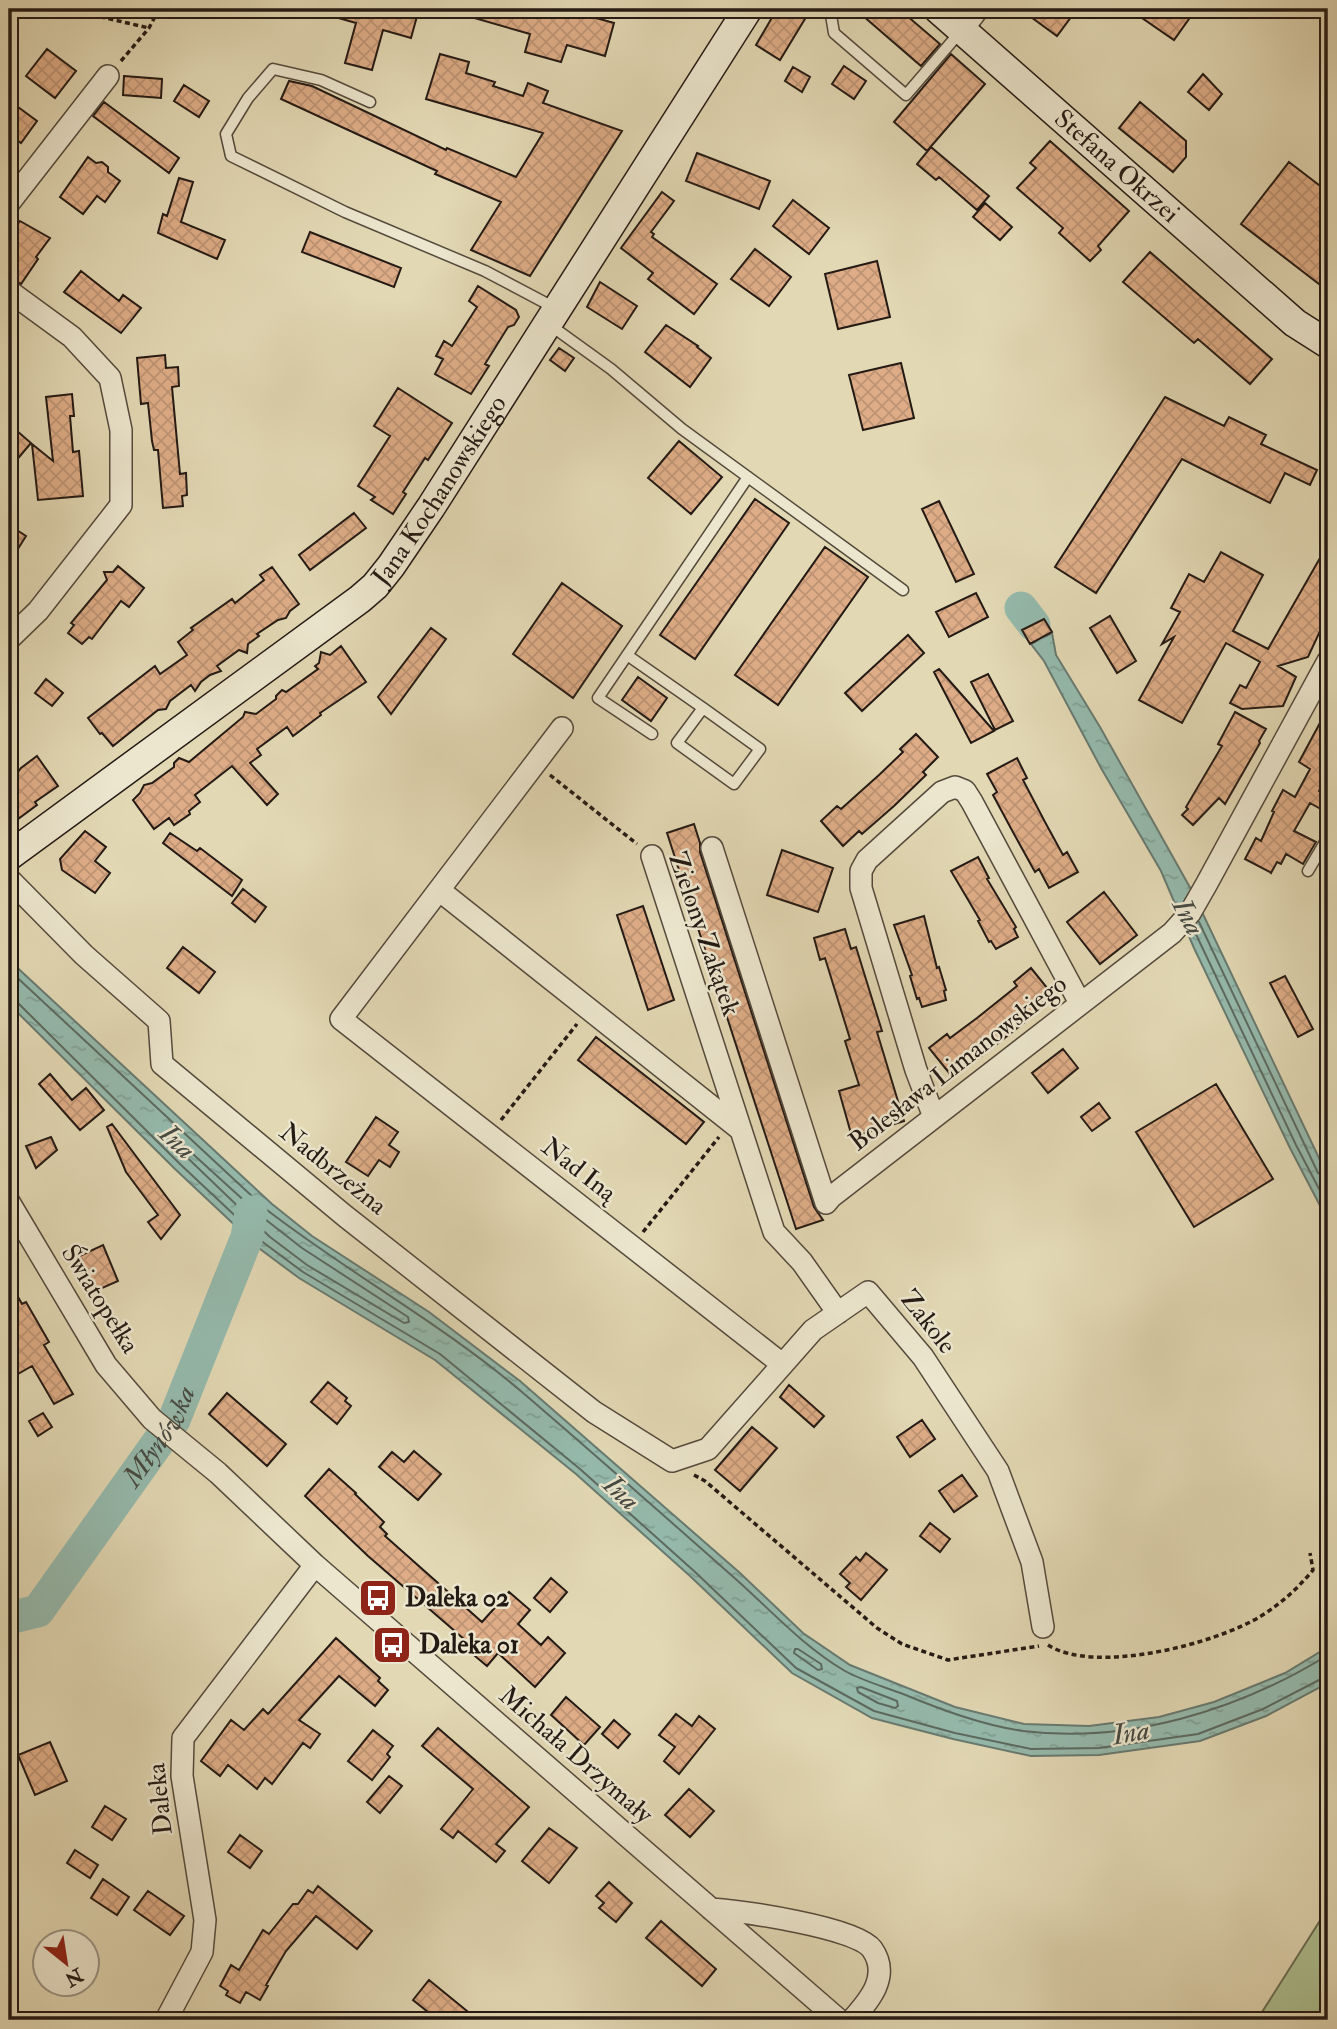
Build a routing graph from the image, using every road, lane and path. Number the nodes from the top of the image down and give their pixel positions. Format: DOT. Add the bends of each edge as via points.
graph roads {
  1 [pos="67,9"];
  2 [pos="159,9"];
  3 [pos="748,9"];
  4 [pos="830,9"];
  5 [pos="937,9"];
  6 [pos="970,20"];
  7 [pos="149,28"];
  8 [pos="108,76"];
  9 [pos="370,102"];
  10 [pos="9,203"];
  11 [pos="9,291"];
  12 [pos="552,316"];
  13 [pos="1295,323"];
  14 [pos="1328,344"];
  15 [pos="1328,362"];
  16 [pos="748,477"];
  17 [pos="903,590"];
  18 [pos="9,639"];
  19 [pos="627,655"];
  20 [pos="1328,661"];
  21 [pos="703,708"];
  22 [pos="562,727"];
  23 [pos="652,734"];
  24 [pos="535,763"];
  25 [pos="1328,837"];
  26 [pos="712,848"];
  27 [pos="9,856"];
  28 [pos="652,856"];
  29 [pos="1308,871"];
  30 [pos="9,879"];
  31 [pos="439,890"];
  32 [pos="1080,1003"];
  33 [pos="589,1009"];
  34 [pos="934,1117"];
  35 [pos="736,1126"];
  36 [pos="490,1135"];
  37 [pos="9,1202"];
  38 [pos="632,1246"];
  39 [pos="838,1313"];
  40 [pos="782,1364"];
  41 [pos="152,1419"];
  42 [pos="673,1461"];
  43 [pos="1310,1553"];
  44 [pos="315,1565"];
  45 [pos="1045,1636"];
  46 [pos="710,1909"];
  47 [pos="1328,2001"];
  48 [pos="166,2020"];
  49 [pos="839,2020"];
  50 [pos="852,2020"];
  51 [pos="1315,2020"];
  1 -- 7 [label="path"];
  2 -- 7 [label="path"];
  3 -- 12 [label="street, Jana Kochanowskiego"];
  4 -- 6 [label="lane" via="834,33 906,95"];
  5 -- 6 [label="street, Stefana Okrzei"];
  6 -- 13 [label="street, Stefana Okrzei"];
  7 -- 8 [label="path"];
  8 -- 10 [label="street"];
  9 -- 12 [label="lane" via="321,80 273,69 226,134 230,156 345,212 485,271"];
  11 -- 18 [label="street" via="72,337 110,378 121,430 121,505 38,611"];
  12 -- 16 [label="lane" via="682,429"];
  12 -- 27 [label="street, Jana Kochanowskiego" via="431,507 375,586"];
  13 -- 14 [label="street, Stefana Okrzei"];
  13 -- 15 [label="street, Stefana Okrzei"];
  16 -- 17 [label="lane"];
  16 -- 19 [label="lane"];
  19 -- 21 [label="lane"];
  19 -- 23 [label="lane" via="598,698"];
  20 -- 32 [label="street, Bolesława Limanowskiego" via="1190,913 1172,933"];
  21 -- 21 [label="lane" via="677,743 734,784 760,749"];
  22 -- 24 [label="street"];
  24 -- 28 [label="path, Zielony Zakątek"];
  24 -- 31 [label="street"];
  25 -- 29 [label="lane"];
  26 -- 34 [label="street, Bolesława Limanowskiego" via="826,1203"];
  28 -- 35 [label="street, Zielony Zakątek"];
  30 -- 42 [label="street, Nadbrzeżna" via="84,955 159,1021 162,1064 171,1072 594,1412"];
  31 -- 33 [label="street"];
  31 -- 36 [label="street, Nad Iną" via="341,1019"];
  32 -- 34 [label="street, Bolesława Limanowskiego"];
  32 -- 34 [label="street" via="965,791 955,787 942,792 867,860 861,871 861,888"];
  33 -- 35 [label="street"];
  33 -- 36 [label="path"];
  35 -- 38 [label="path"];
  35 -- 39 [label="street, Zielony Zakątek" via="774,1232"];
  36 -- 38 [label="street, Nad Iną"];
  37 -- 41 [label="street, Światopełka" via="106,1365"];
  38 -- 40 [label="street, Nad Iną"];
  39 -- 40 [label="street, Zakole" via="813,1330"];
  39 -- 45 [label="street, Zakole" via="868,1292 923,1357 998,1471 1032,1562"];
  40 -- 42 [label="street, Zakole" via="708,1449"];
  41 -- 44 [label="street, Michała Drzymały" via="218,1473"];
  42 -- 45 [label="path" via="705,1481 877,1628 902,1644 948,1660"];
  43 -- 45 [label="path" via="1313,1570 1293,1594 1258,1617 1200,1642 1142,1654 1084,1657 1058,1652"];
  44 -- 46 [label="street, Michała Drzymały"];
  44 -- 48 [label="street, Daleka" via="183,1738 182,1776 205,1920 202,1952"];
  46 -- 49 [label="street, Michała Drzymały"];
  46 -- 50 [label="street" via="793,1921 862,1941 872,1949 880,1969 868,2003"];
  47 -- 51 [label="path"];
}
